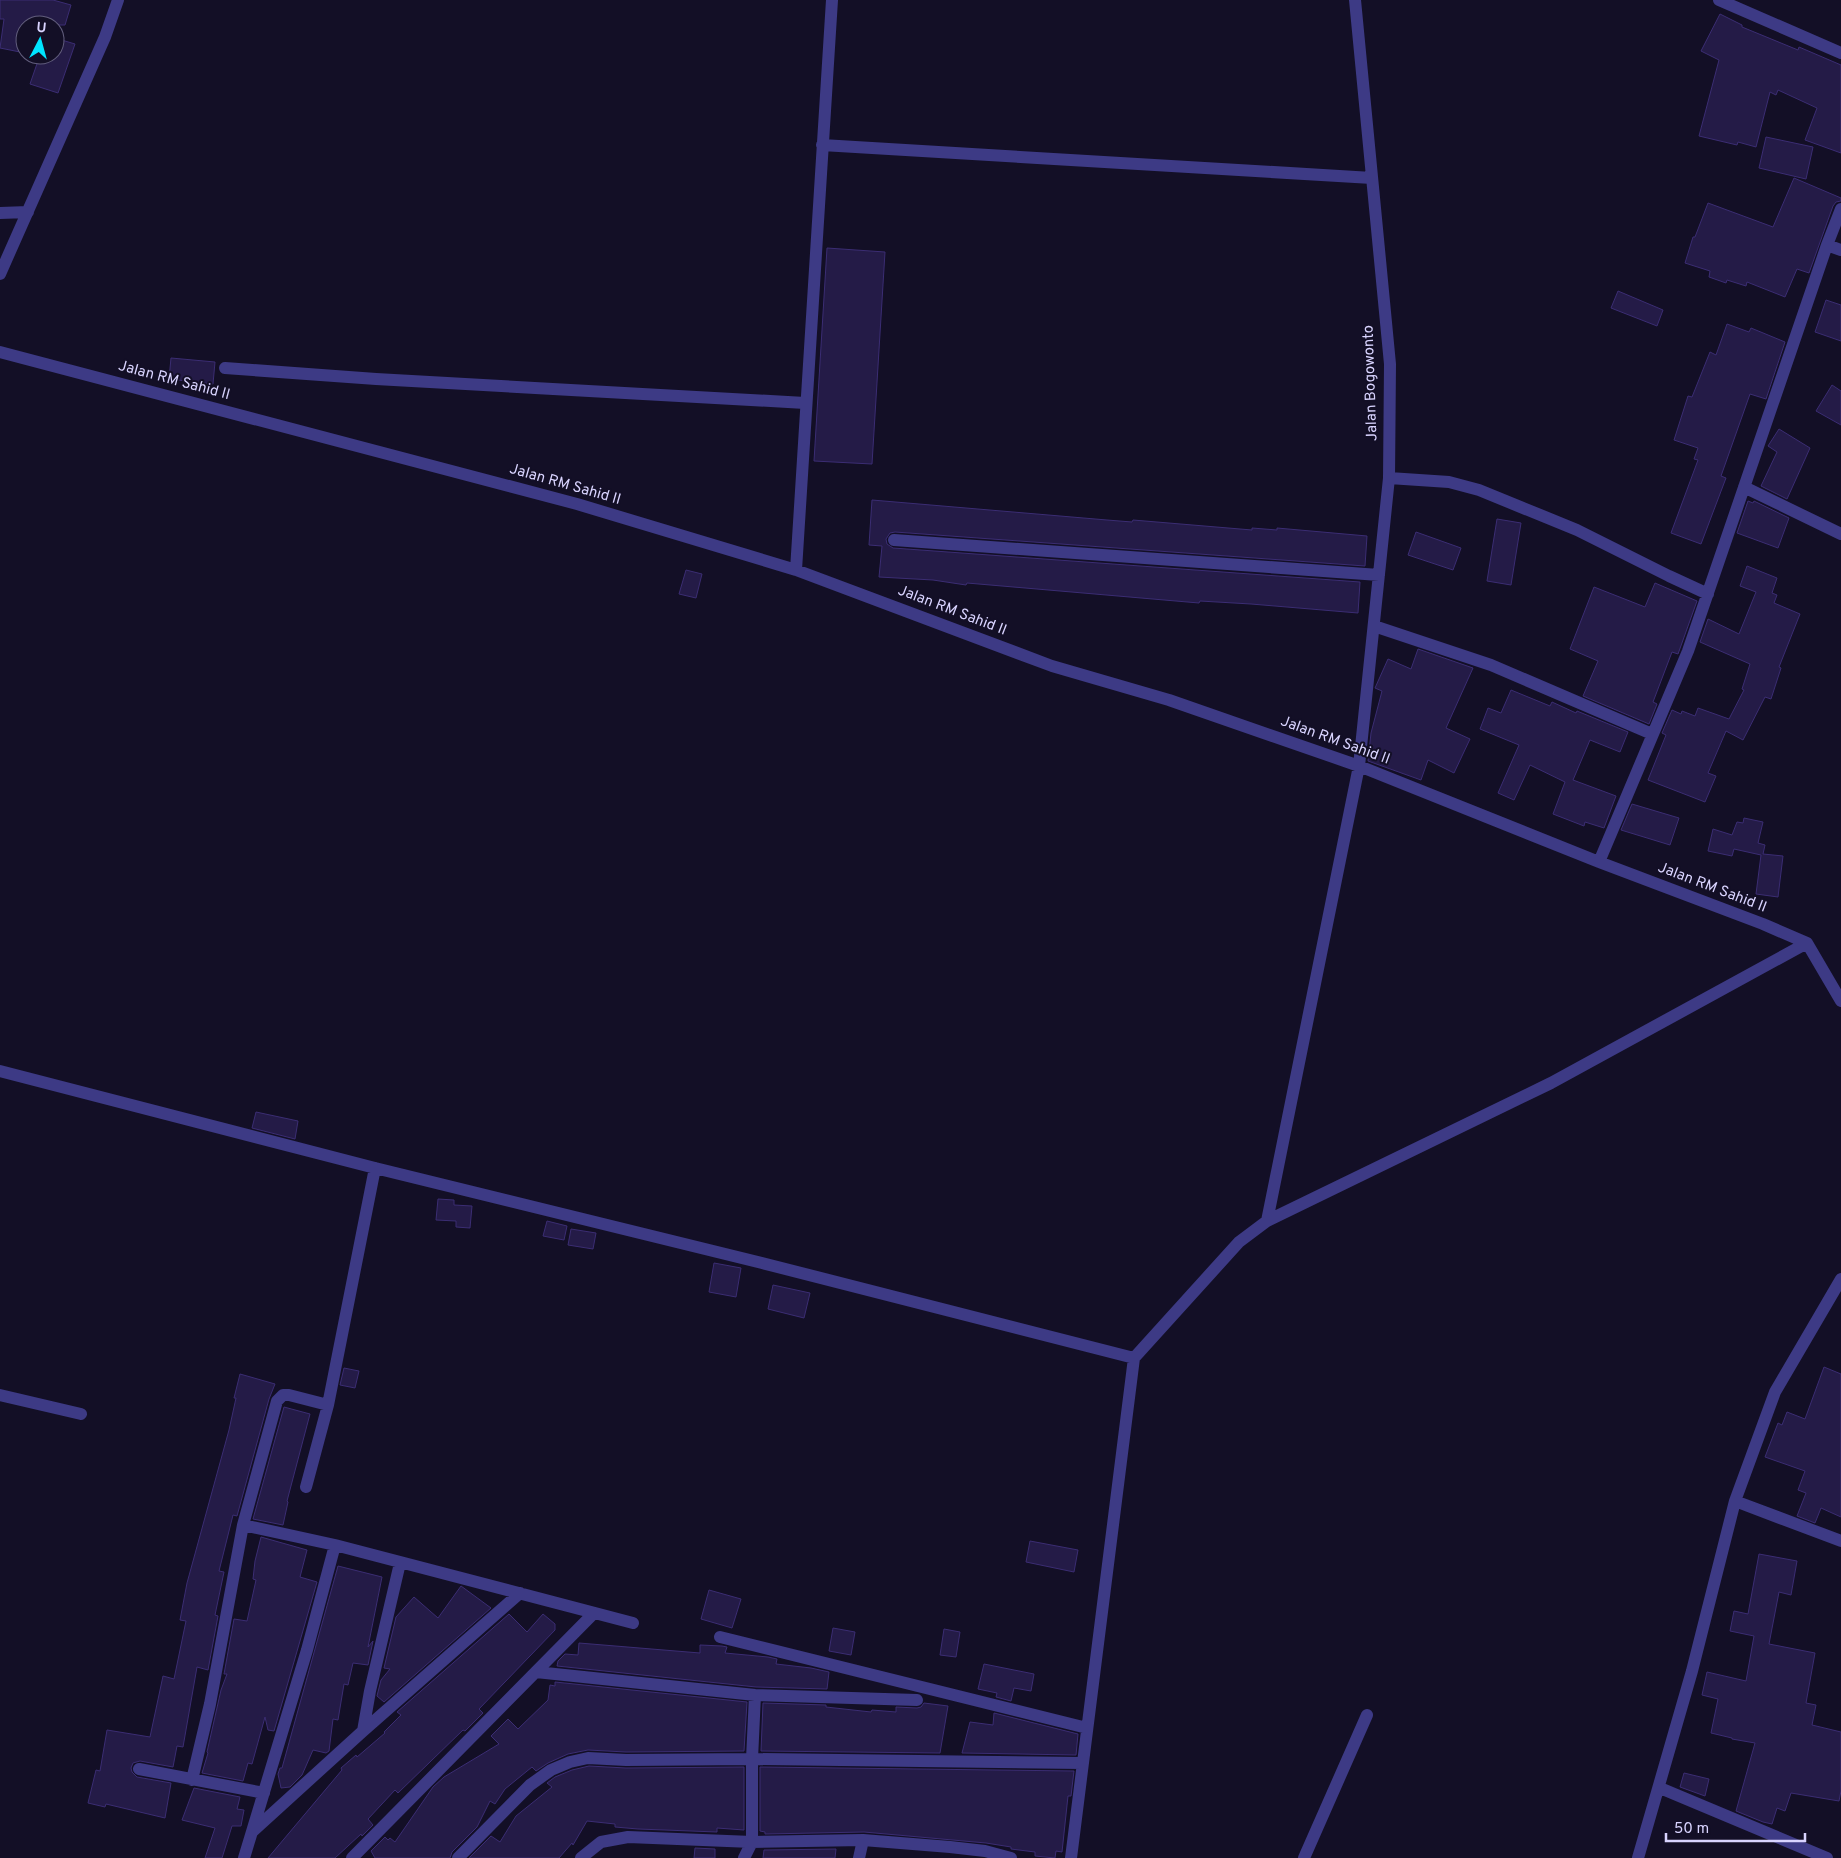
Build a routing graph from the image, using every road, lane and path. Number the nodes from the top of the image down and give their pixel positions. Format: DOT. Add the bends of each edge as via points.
graph roads {
  1 [pos="118,0"];
  2 [pos="832,0"];
  3 [pos="1355,0"];
  4 [pos="1719,0"];
  5 [pos="1841,53"];
  6 [pos="822,145"];
  7 [pos="1372,178"];
  8 [pos="1841,209"];
  9 [pos="0,212"];
  10 [pos="28,212"];
  11 [pos="1827,245"];
  12 [pos="1841,250"];
  13 [pos="0,274"];
  14 [pos="0,352"];
  15 [pos="225,368"];
  16 [pos="805,403"];
  17 [pos="1389,478"];
  18 [pos="1744,487"];
  19 [pos="1841,534"];
  20 [pos="894,540"];
  21 [pos="796,570"];
  22 [pos="1379,575"];
  23 [pos="1708,594"];
  24 [pos="1374,626"];
  25 [pos="1652,734"];
  26 [pos="1359,766"];
  27 [pos="1599,862"];
  28 [pos="1807,943"];
  29 [pos="1841,1001"];
  30 [pos="0,1071"];
  31 [pos="375,1168"];
  32 [pos="1267,1221"];
  33 [pos="1841,1279"];
  34 [pos="1134,1358"];
  35 [pos="0,1395"];
  36 [pos="328,1405"];
  37 [pos="82,1414"];
  38 [pos="306,1487"];
  39 [pos="1735,1501"];
  40 [pos="243,1525"];
  41 [pos="1841,1541"];
  42 [pos="335,1545"];
  43 [pos="400,1563"];
  44 [pos="520,1593"];
  45 [pos="594,1613"];
  46 [pos="633,1623"];
  47 [pos="720,1637"];
  48 [pos="536,1672"];
  49 [pos="756,1696"];
  50 [pos="917,1700"];
  51 [pos="1366,1715"];
  52 [pos="1087,1728"];
  53 [pos="363,1731"];
  54 [pos="752,1759"];
  55 [pos="1082,1763"];
  56 [pos="139,1769"];
  57 [pos="192,1780"];
  58 [pos="1660,1788"];
  59 [pos="264,1793"];
  60 [pos="253,1831"];
  61 [pos="863,1840"];
  62 [pos="752,1842"];
  63 [pos="244,1858"];
  64 [pos="352,1858"];
  65 [pos="458,1858"];
  66 [pos="581,1858"];
  67 [pos="744,1858"];
  68 [pos="859,1858"];
  69 [pos="1012,1858"];
  70 [pos="1071,1858"];
  71 [pos="1304,1858"];
  72 [pos="1638,1858"];
  73 [pos="1827,1858"];
  1 -- 10 [label="street" via="105,38"];
  2 -- 6 [label="street"];
  3 -- 7 [label="street, Jalan Bogowonto"];
  4 -- 5 [label="street"];
  6 -- 7 [label="street"];
  6 -- 16 [label="street"];
  7 -- 17 [label="street, Jalan Bogowonto" via="1390,364"];
  8 -- 11 [label="street"];
  9 -- 10 [label="street"];
  10 -- 13 [label="street"];
  11 -- 12 [label="street"];
  11 -- 18 [label="street"];
  14 -- 21 [label="street, Jalan RM Sahid II" via="577,504"];
  15 -- 16 [label="street"];
  16 -- 21 [label="street"];
  17 -- 22 [label="street, Jalan Bogowonto"];
  17 -- 23 [label="street" via="1449,482 1479,490 1577,530"];
  18 -- 19 [label="street"];
  18 -- 23 [label="street"];
  20 -- 22 [label="street"];
  21 -- 26 [label="street, Jalan RM Sahid II" via="1052,666 1169,700"];
  22 -- 24 [label="street, Jalan Bogowonto"];
  23 -- 25 [label="street" via="1688,651"];
  24 -- 25 [label="street" via="1491,665"];
  24 -- 26 [label="street, Jalan Bogowonto"];
  25 -- 27 [label="street"];
  26 -- 27 [label="street, Jalan RM Sahid II"];
  26 -- 32 [label="street, Jalan Bogowonto"];
  27 -- 28 [label="street, Jalan RM Sahid II"];
  28 -- 29 [label="street"];
  28 -- 32 [label="street" via="1551,1083"];
  30 -- 31 [label="street"];
  31 -- 34 [label="street"];
  31 -- 36 [label="street"];
  32 -- 34 [label="street" via="1233,1247"];
  33 -- 39 [label="street" via="1775,1392"];
  34 -- 52 [label="street"];
  35 -- 37 [label="street"];
  36 -- 38 [label="street"];
  36 -- 40 [label="street" via="289,1395 283,1395 277,1401"];
  39 -- 41 [label="street"];
  39 -- 58 [label="street"];
  40 -- 42 [label="street"];
  40 -- 57 [label="street" via="210,1704"];
  42 -- 43 [label="street"];
  42 -- 59 [label="street"];
  43 -- 44 [label="street"];
  43 -- 53 [label="street"];
  44 -- 45 [label="street"];
  44 -- 53 [label="street"];
  45 -- 46 [label="street"];
  45 -- 48 [label="street"];
  47 -- 52 [label="street"];
  48 -- 49 [label="street"];
  48 -- 64 [label="street"];
  49 -- 50 [label="street"];
  49 -- 54 [label="street"];
  51 -- 71 [label="street"];
  52 -- 55 [label="street"];
  53 -- 60 [label="street"];
  54 -- 55 [label="street"];
  54 -- 62 [label="street"];
  54 -- 65 [label="street" via="588,1758 570,1762 551,1770 530,1785"];
  55 -- 70 [label="street"];
  56 -- 57 [label="street"];
  57 -- 59 [label="street"];
  58 -- 72 [label="street"];
  58 -- 73 [label="street"];
  59 -- 60 [label="street"];
  60 -- 63 [label="street"];
  61 -- 62 [label="street"];
  61 -- 68 [label="street"];
  61 -- 69 [label="street" via="985,1851"];
  62 -- 66 [label="street" via="614,1838 602,1842"];
  62 -- 67 [label="street"];
}
